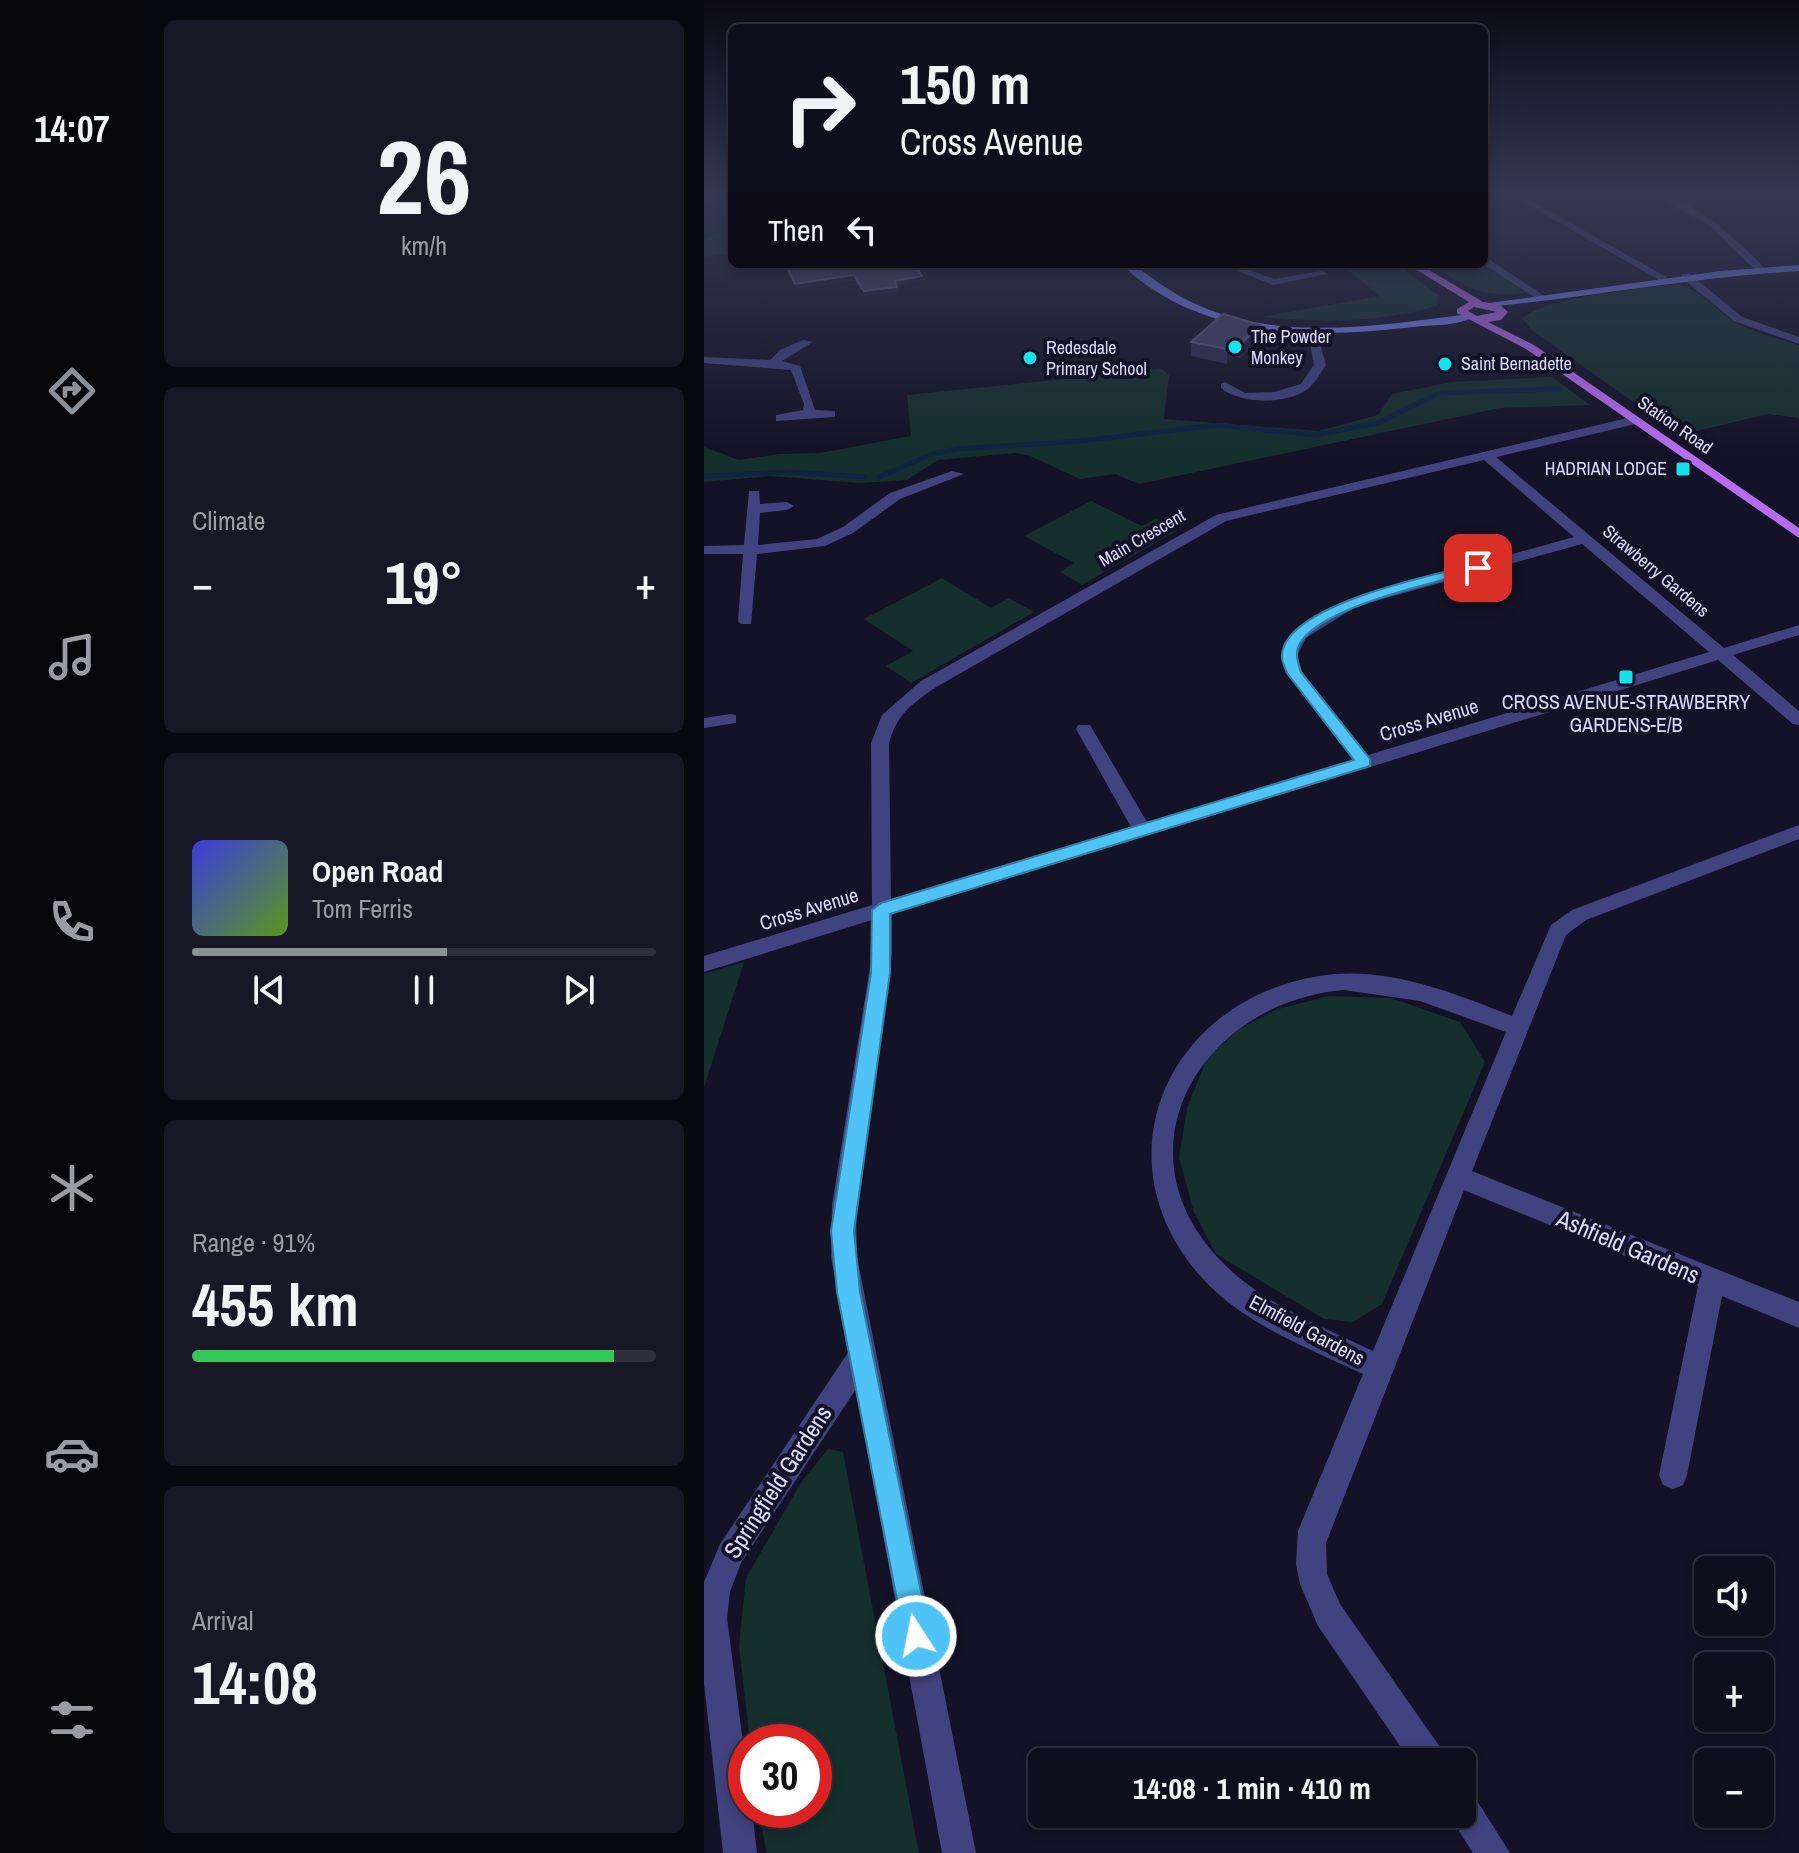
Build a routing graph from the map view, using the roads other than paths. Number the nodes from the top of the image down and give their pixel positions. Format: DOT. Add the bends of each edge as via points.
graph roads {
  1 [pos="1151,281"];
  2 [pos="1276,281"];
  3 [pos="1514,281"];
  4 [pos="1650,281"];
  5 [pos="1693,281"];
  6 [pos="1273,282"];
  7 [pos="1438,282"];
  8 [pos="1293,290"];
  9 [pos="1540,300"];
  10 [pos="1483,303"];
  11 [pos="1467,314"];
  12 [pos="1502,314"];
  13 [pos="1311,329"];
  14 [pos="809,341"];
  15 [pos="1799,341"];
  16 [pos="1530,347"];
  17 [pos="704,360"];
  18 [pos="774,363"];
  19 [pos="1225,386"];
  20 [pos="809,413"];
  21 [pos="831,414"];
  22 [pos="780,418"];
  23 [pos="1636,420"];
  24 [pos="1486,455"];
  25 [pos="957,474"];
  26 [pos="787,506"];
  27 [pos="1799,534"];
  28 [pos="1586,538"];
  29 [pos="704,550"];
  30 [pos="751,551"];
  31 [pos="746,621"];
  32 [pos="1799,630"];
  33 [pos="1722,653"];
  34 [pos="730,719"];
  35 [pos="1799,720"];
  36 [pos="704,723"];
  37 [pos="1084,729"];
  38 [pos="1364,762"];
  39 [pos="1142,830"];
  40 [pos="1799,832"];
  41 [pos="881,910"];
  42 [pos="704,964"];
  43 [pos="1517,1027"];
  44 [pos="1458,1176"];
  45 [pos="1712,1282"];
  46 [pos="1799,1315"];
  47 [pos="861,1357"];
  48 [pos="1377,1367"];
  49 [pos="1673,1475"];
  50 [pos="1420,1748"];
  51 [pos="1476,1828"];
  52 [pos="740,1853"];
  53 [pos="959,1853"];
  54 [pos="1493,1853"];
  1 -- 13 [label="street" via="1202,311"];
  2 -- 6 [label="street"];
  3 -- 9 [label="street"];
  4 -- 9 [label="street"];
  5 -- 15 [label="street" via="1738,319"];
  6 -- 8 [label="street"];
  7 -- 10 [label="main road, Station Road"];
  7 -- 11 [label="main road, Station Road"];
  9 -- 10 [label="street"];
  9 -- 12 [label="street"];
  10 -- 11 [label="main road"];
  10 -- 12 [label="main road, Station Road"];
  11 -- 12 [label="main road"];
  11 -- 13 [label="street" via="1365,330"];
  11 -- 16 [label="main road, Station Road"];
  12 -- 16 [label="main road, Station Road"];
  13 -- 19 [label="street" via="1320,365 1305,386 1258,397 1233,393"];
  14 -- 18 [label="street"];
  16 -- 23 [label="main road, Station Road"];
  17 -- 18 [label="street"];
  18 -- 20 [label="street" via="800,372"];
  20 -- 21 [label="street"];
  20 -- 22 [label="street"];
  23 -- 24 [label="street, Main Crescent"];
  23 -- 27 [label="main road, Station Road"];
  24 -- 28 [label="street, Strawberry Gardens"];
  24 -- 41 [label="street, Main Crescent" via="1221,518 908,697 888,719 880,743"];
  25 -- 30 [label="street" via="895,496 830,539"];
  26 -- 30 [label="street" via="754,502"];
  28 -- 33 [label="street, Strawberry Gardens"];
  28 -- 38 [label="street" via="1369,597 1331,612 1299,635 1289,656 1294,673"];
  29 -- 30 [label="street"];
  30 -- 31 [label="street"];
  32 -- 33 [label="street, Cross Avenue"];
  33 -- 35 [label="street, Strawberry Gardens"];
  33 -- 38 [label="street, Cross Avenue"];
  34 -- 36 [label="street"];
  37 -- 39 [label="street"];
  38 -- 39 [label="street, Cross Avenue"];
  39 -- 41 [label="street, Cross Avenue"];
  40 -- 43 [label="street, Elmfield Gardens" via="1568,921 1554,938"];
  41 -- 42 [label="street, Cross Avenue"];
  41 -- 47 [label="street" via="880,973 844,1205 844,1257"];
  43 -- 44 [label="street, Elmfield Gardens"];
  43 -- 48 [label="street, Elmfield Gardens" via="1391,985 1318,985 1268,998 1219,1027 1192,1054 1174,1088 1161,1161 1169,1203 1191,1246 1229,1286 1255,1304"];
  44 -- 45 [label="street, Ashfield Gardens"];
  44 -- 48 [label="street, Elmfield Gardens"];
  45 -- 46 [label="street, Ashfield Gardens"];
  45 -- 49 [label="street"];
  47 -- 52 [label="street, Springfield Gardens" via="730,1554 715,1592 712,1618"];
  47 -- 53 [label="street"];
  48 -- 50 [label="street, Elmfield Gardens" via="1313,1531 1309,1563 1329,1615"];
  51 -- 54 [label="street"];
}
